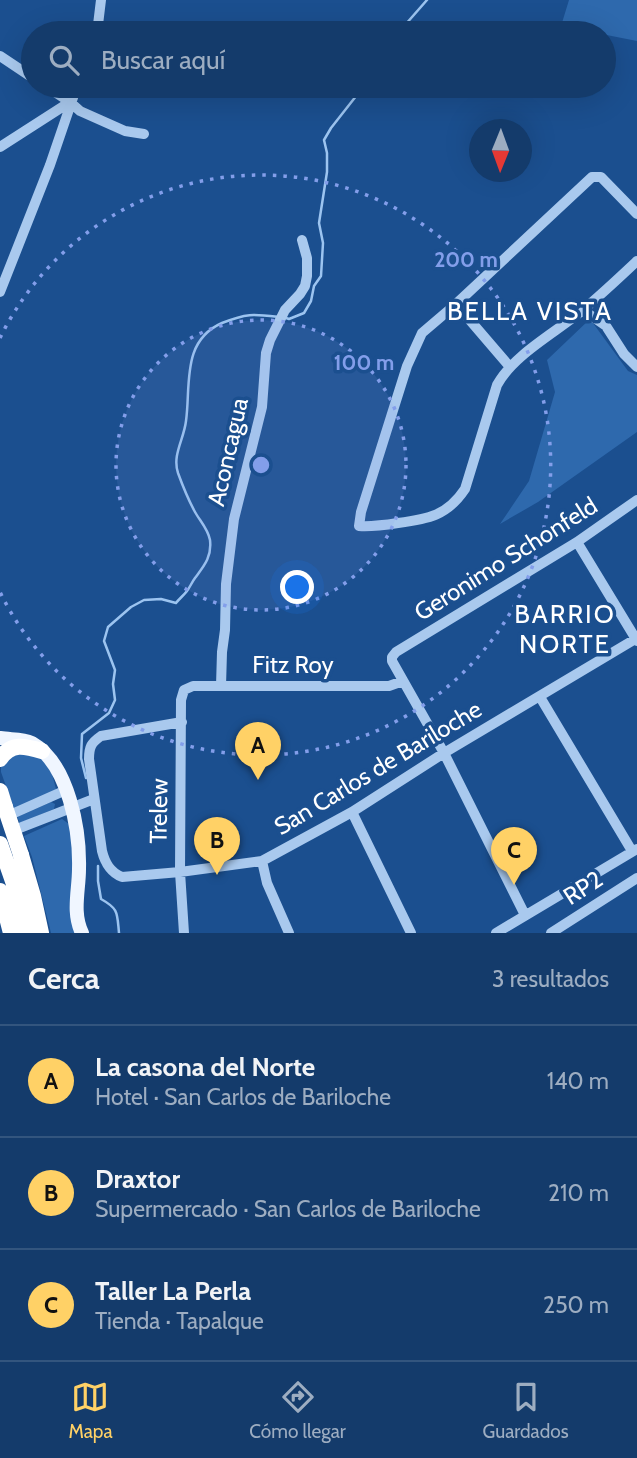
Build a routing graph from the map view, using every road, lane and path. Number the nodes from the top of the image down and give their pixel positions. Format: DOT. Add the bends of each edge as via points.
graph roads {
  1 [pos="101,0"];
  2 [pos="98,21"];
  3 [pos="0,56"];
  4 [pos="21,70"];
  5 [pos="64,98"];
  6 [pos="72,98"];
  7 [pos="70,102"];
  8 [pos="144,134"];
  9 [pos="0,146"];
  10 [pos="637,215"];
  11 [pos="302,240"];
  12 [pos="637,261"];
  13 [pos="0,292"];
  14 [pos="456,304"];
  15 [pos="583,310"];
  16 [pos="510,367"];
  17 [pos="637,367"];
  18 [pos="637,500"];
  19 [pos="577,542"];
  20 [pos="637,639"];
  21 [pos="403,681"];
  22 [pos="221,686"];
  23 [pos="184,691"];
  24 [pos="540,696"];
  25 [pos="181,722"];
  26 [pos="0,738"];
  27 [pos="42,751"];
  28 [pos="444,753"];
  29 [pos="0,759"];
  30 [pos="66,790"];
  31 [pos="0,791"];
  32 [pos="94,799"];
  33 [pos="72,807"];
  34 [pos="8,811"];
  35 [pos="352,812"];
  36 [pos="17,830"];
  37 [pos="635,850"];
  38 [pos="102,851"];
  39 [pos="9,853"];
  40 [pos="79,856"];
  41 [pos="262,861"];
  42 [pos="180,872"];
  43 [pos="637,878"];
  44 [pos="0,891"];
  45 [pos="525,915"];
  46 [pos="11,933"];
  47 [pos="26,933"];
  48 [pos="41,933"];
  49 [pos="82,933"];
  50 [pos="184,933"];
  51 [pos="289,933"];
  52 [pos="411,933"];
  53 [pos="496,933"];
  54 [pos="551,933"];
  1 -- 2 [label="street"];
  3 -- 4 [label="street"];
  5 -- 7 [label="street"];
  6 -- 7 [label="street"];
  7 -- 8 [label="street" via="107,124"];
  7 -- 9 [label="street"];
  7 -- 13 [label="street"];
  10 -- 14 [label="street" via="601,177 592,177"];
  11 -- 22 [label="street, Aconcagua" via="307,258 305,286 285,310 270,340 262,407 234,519"];
  12 -- 15 [label="street"];
  14 -- 16 [label="street"];
  14 -- 16 [label="street" via="417,342 359,526 428,519 457,501 465,489 497,385"];
  15 -- 16 [label="street"];
  15 -- 17 [label="street" via="606,326"];
  18 -- 19 [label="street, Geronimo Schonfeld"];
  19 -- 20 [label="street"];
  19 -- 21 [label="street, Geronimo Schonfeld" via="396,652 392,661"];
  20 -- 24 [label="street, San Carlos de Bariloche"];
  21 -- 22 [label="street, Fitz Roy" via="389,685"];
  21 -- 28 [label="street"];
  22 -- 23 [label="street, Fitz Roy" via="193,686"];
  23 -- 25 [label="street, Trelew"];
  24 -- 28 [label="street, San Carlos de Bariloche"];
  24 -- 37 [label="street"];
  25 -- 32 [label="street" via="92,741 89,759"];
  25 -- 42 [label="street, Trelew"];
  26 -- 27 [label="main road" via="25,740"];
  27 -- 29 [label="highway" via="14,746"];
  27 -- 30 [label="main road"];
  28 -- 35 [label="street, San Carlos de Bariloche"];
  28 -- 45 [label="street"];
  30 -- 33 [label="main road"];
  30 -- 34 [label="street"];
  31 -- 34 [label="highway"];
  32 -- 33 [label="street"];
  32 -- 38 [label="street"];
  33 -- 36 [label="street"];
  33 -- 40 [label="main road"];
  34 -- 39 [label="highway, bridge"];
  35 -- 41 [label="street, San Carlos de Bariloche"];
  35 -- 52 [label="street"];
  37 -- 45 [label="street"];
  38 -- 40 [label="street"];
  38 -- 42 [label="street, San Carlos de Bariloche" via="105,863 122,877"];
  39 -- 47 [label="highway"];
  39 -- 48 [label="highway" via="33,896"];
  40 -- 49 [label="main road" via="76,912"];
  41 -- 42 [label="street, San Carlos de Bariloche"];
  41 -- 51 [label="street"];
  42 -- 50 [label="street, Trelew"];
  43 -- 54 [label="street, RP2 / RP2"];
  44 -- 46 [label="highway"];
  45 -- 53 [label="street"];
}
